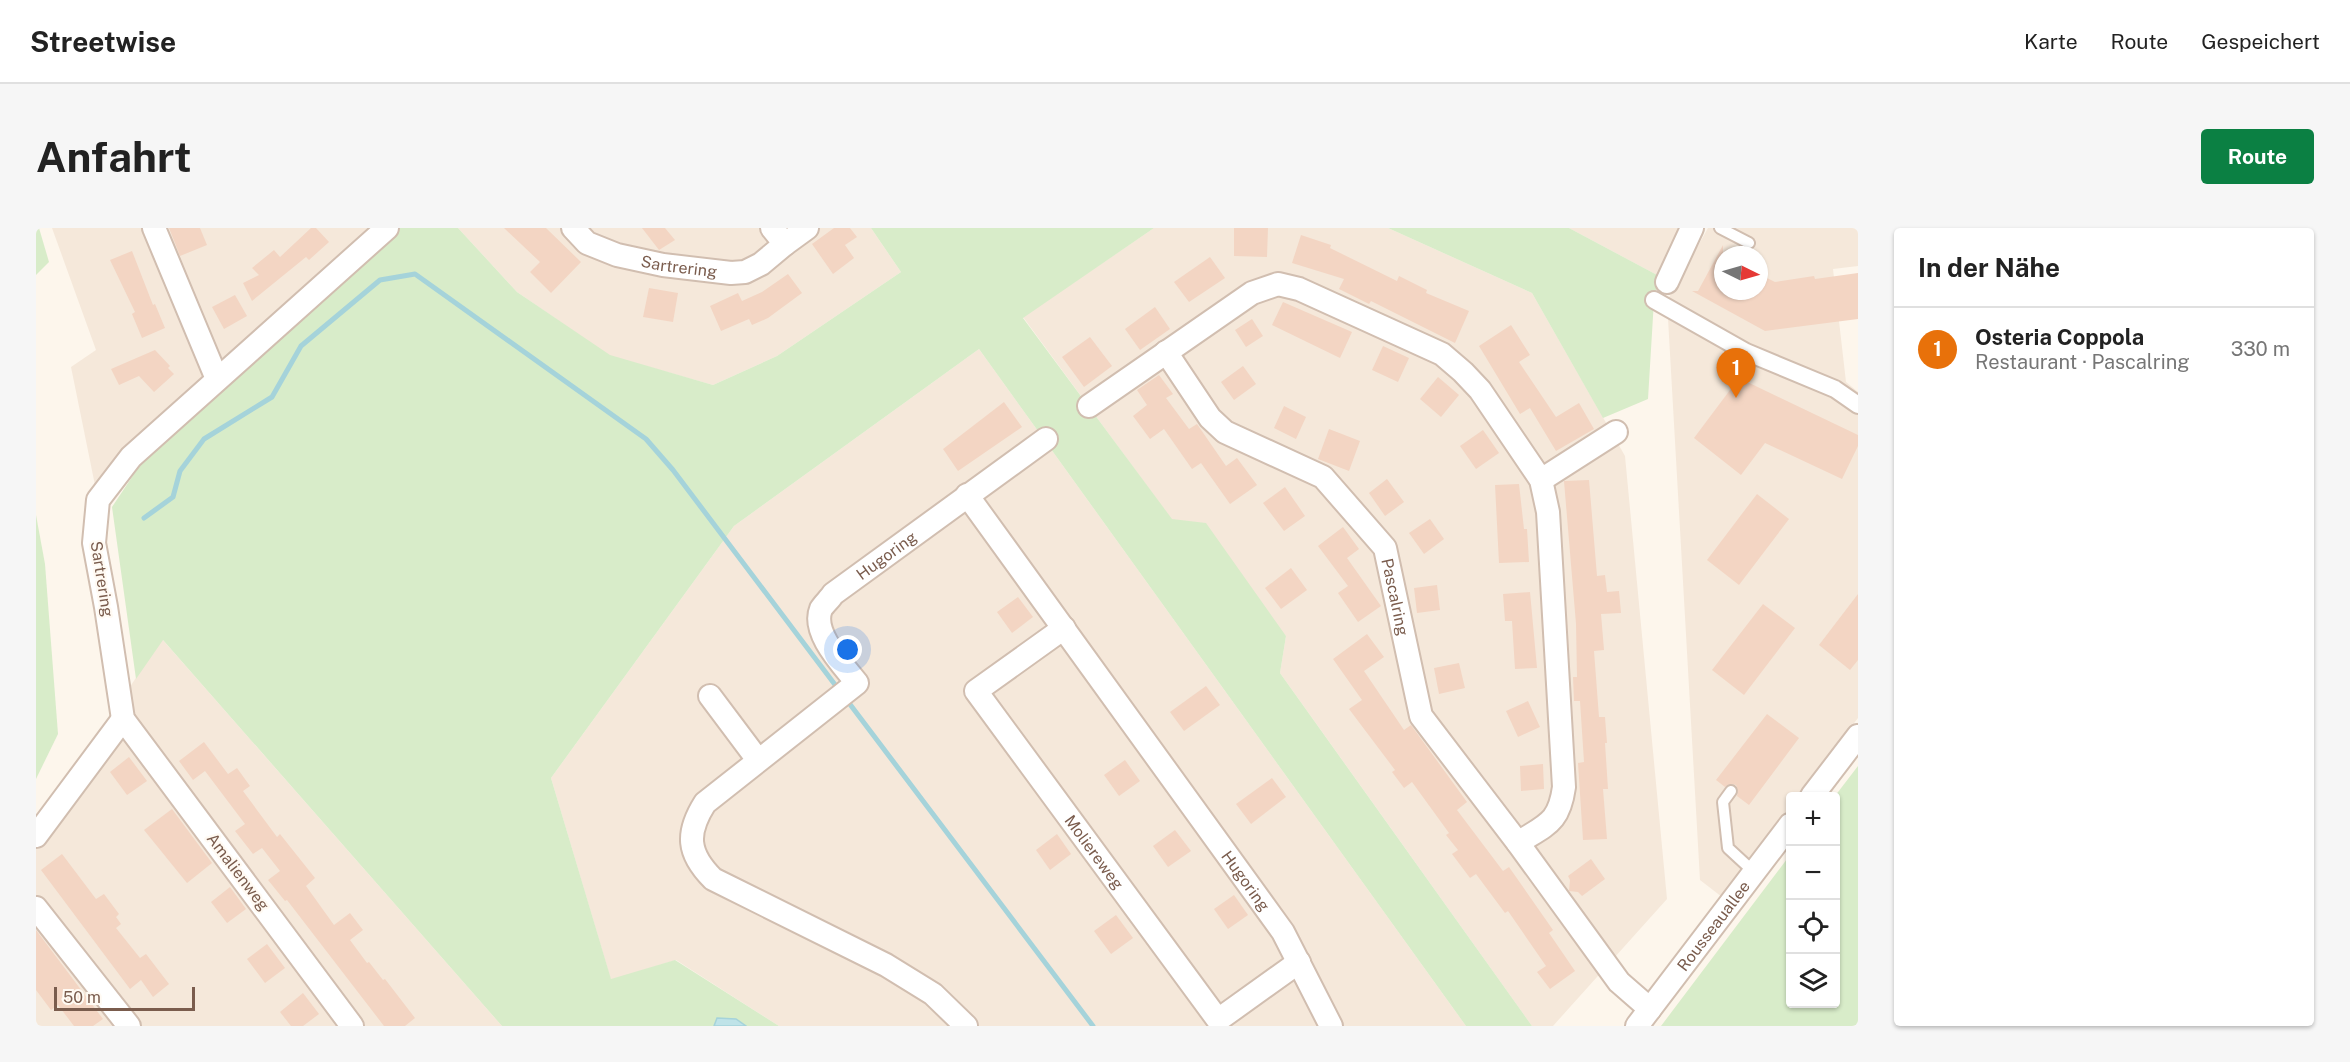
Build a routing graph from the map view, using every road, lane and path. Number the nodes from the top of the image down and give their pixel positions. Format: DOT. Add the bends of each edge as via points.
graph roads {
  1 [pos="154,228"];
  2 [pos="387,228"];
  3 [pos="573,228"];
  4 [pos="807,228"];
  5 [pos="1692,228"];
  6 [pos="1720,228"];
  7 [pos="779,236"];
  8 [pos="1749,243"];
  9 [pos="1660,291"];
  10 [pos="1166,352"];
  11 [pos="217,379"];
  12 [pos="1858,405"];
  13 [pos="1089,406"];
  14 [pos="1616,432"];
  15 [pos="1046,439"];
  16 [pos="1541,480"];
  17 [pos="967,495"];
  18 [pos="1064,628"];
  19 [pos="710,696"];
  20 [pos="123,719"];
  21 [pos="1858,736"];
  22 [pos="758,760"];
  23 [pos="1731,791"];
  24 [pos="1815,792"];
  25 [pos="1786,831"];
  26 [pos="36,836"];
  27 [pos="1518,843"];
  28 [pos="1754,872"];
  29 [pos="36,908"];
  30 [pos="1299,962"];
  31 [pos="1644,1018"];
  32 [pos="129,1026"];
  33 [pos="352,1026"];
  34 [pos="966,1026"];
  35 [pos="1330,1026"];
  1 -- 11 [label="street"];
  2 -- 11 [label="street, Sartrering"];
  3 -- 7 [label="street, Sartrering" via="587,243 617,255 731,273 745,272 761,264"];
  4 -- 7 [label="street, Sartrering"];
  5 -- 9 [label="street"];
  6 -- 8 [label="lane"];
  9 -- 12 [label="street" via="1746,352 1835,389"];
  10 -- 13 [label="street"];
  10 -- 16 [label="street" via="1252,293 1278,284 1299,289 1442,354 1480,390"];
  10 -- 27 [label="street, Pascalring" via="1210,418 1225,432 1323,477 1385,548 1421,716"];
  11 -- 20 [label="street, Sartrering" via="131,457 98,500 94,543"];
  14 -- 16 [label="street"];
  15 -- 17 [label="street"];
  16 -- 27 [label="street" via="1548,512 1564,787 1562,806 1553,820"];
  17 -- 18 [label="street, Hugoring"];
  17 -- 22 [label="street, Hugoring" via="833,594 821,610 819,624 826,643 857,683"];
  18 -- 30 [label="street, Hugoring" via="1283,932"];
  18 -- 30 [label="street, Moliereweg" via="976,691 1218,1020"];
  19 -- 22 [label="street"];
  20 -- 26 [label="street"];
  20 -- 33 [label="street, Amalienweg"];
  21 -- 24 [label="street"];
  22 -- 34 [label="street, Hugoring" via="705,803 695,819 691,837 700,867 713,879 886,964 933,994"];
  23 -- 28 [label="lane" via="1723,801 1728,848"];
  25 -- 28 [label="street, Rousseauallee"];
  27 -- 31 [label="street, Pascalring"];
  28 -- 31 [label="street, Rousseauallee"];
  29 -- 32 [label="street"];
  30 -- 35 [label="street, Hugoring"];
}
